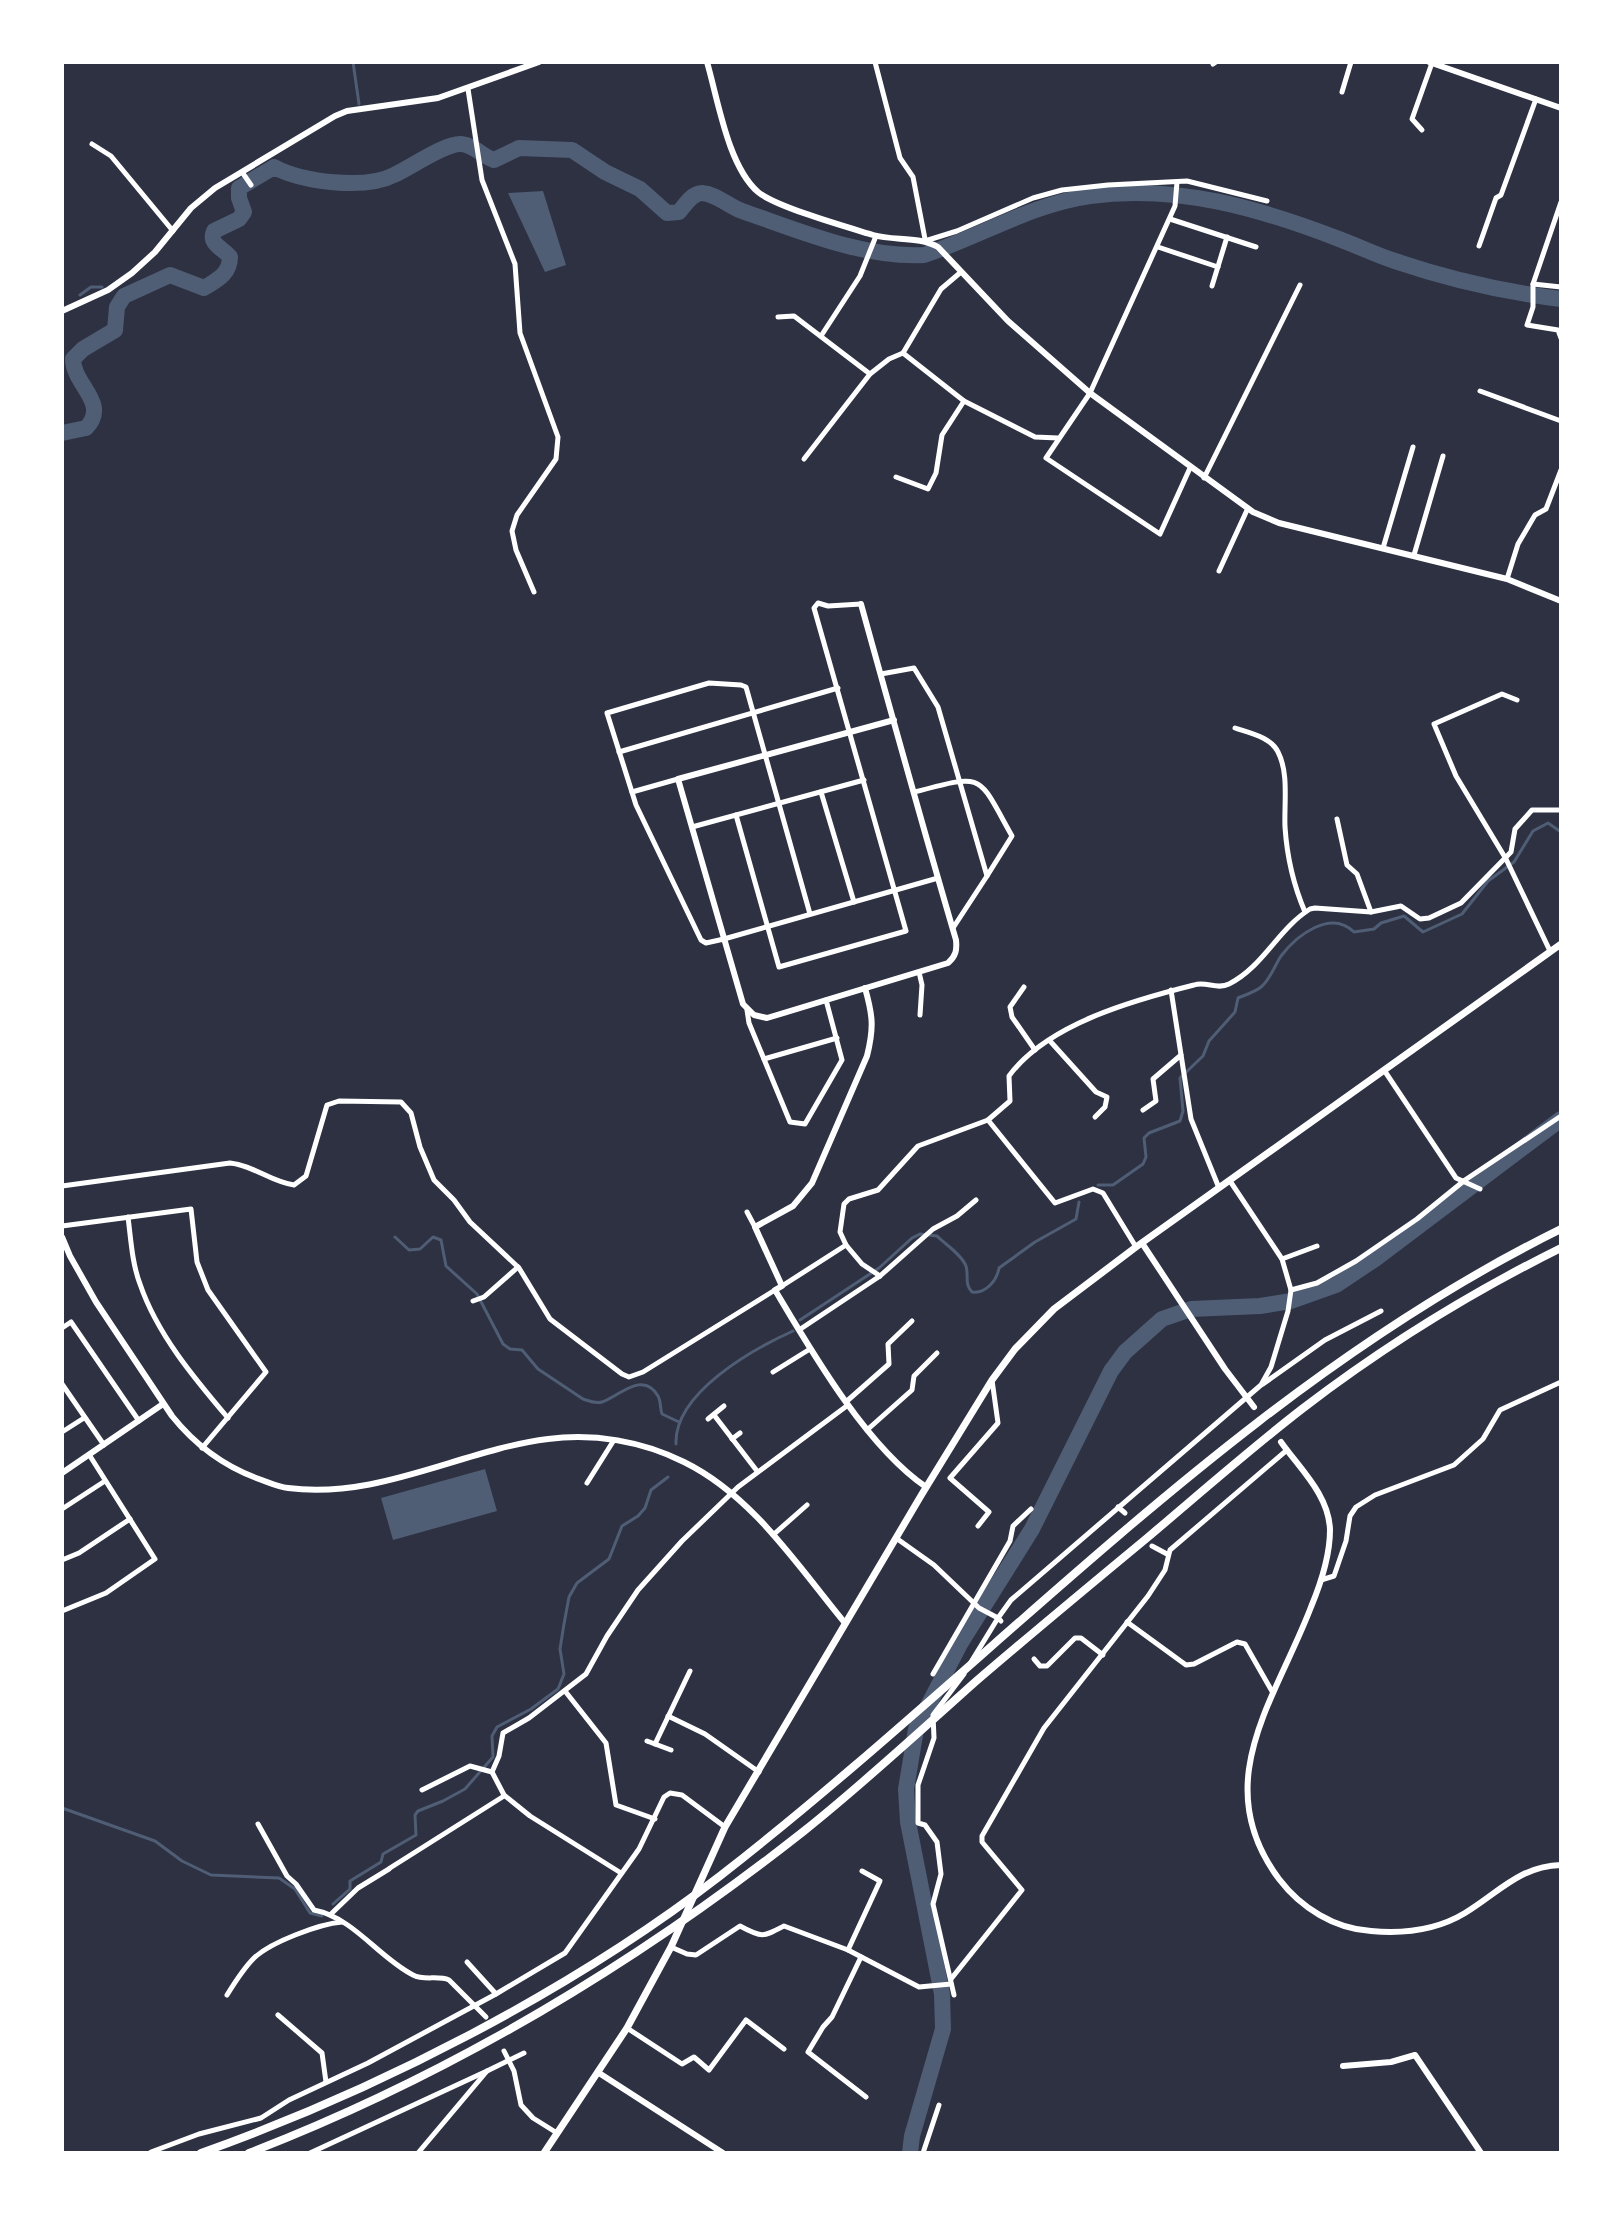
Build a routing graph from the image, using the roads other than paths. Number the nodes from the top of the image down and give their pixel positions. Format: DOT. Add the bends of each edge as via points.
graph roads {
  1 [pos="539,62"];
  2 [pos="707,62"];
  3 [pos="875,62"];
  4 [pos="1351,62"];
  5 [pos="1430,62"];
  6 [pos="468,89"];
  7 [pos="1342,92"];
  8 [pos="1536,98"];
  9 [pos="1561,108"];
  10 [pos="1422,130"];
  11 [pos="92,144"];
  12 [pos="242,172"];
  13 [pos="1177,184"];
  14 [pos="251,185"];
  15 [pos="1267,201"];
  16 [pos="1561,202"];
  17 [pos="1170,219"];
  18 [pos="173,231"];
  19 [pos="1227,237"];
  20 [pos="875,239"];
  21 [pos="925,240"];
  22 [pos="1479,246"];
  23 [pos="1158,247"];
  24 [pos="1256,247"];
  25 [pos="1218,267"];
  26 [pos="961,272"];
  27 [pos="1300,285"];
  28 [pos="1212,286"];
  29 [pos="1533,286"];
  30 [pos="1561,287"];
  31 [pos="62,311"];
  32 [pos="778,317"];
  33 [pos="821,336"];
  34 [pos="1561,338"];
  35 [pos="903,353"];
  36 [pos="870,374"];
  37 [pos="1480,391"];
  38 [pos="1090,393"];
  39 [pos="964,401"];
  40 [pos="1561,421"];
  41 [pos="1059,438"];
  42 [pos="1413,447"];
  43 [pos="1443,456"];
  44 [pos="804,459"];
  45 [pos="1190,468"];
  46 [pos="1561,470"];
  47 [pos="896,477"];
  48 [pos="1204,478"];
  49 [pos="1248,508"];
  50 [pos="1383,548"];
  51 [pos="1414,555"];
  52 [pos="1219,571"];
  53 [pos="1507,579"];
  54 [pos="534,592"];
  55 [pos="1561,601"];
  56 [pos="861,604"];
  57 [pos="881,674"];
  58 [pos="838,688"];
  59 [pos="1517,700"];
  60 [pos="753,713"];
  61 [pos="894,720"];
  62 [pos="1235,728"];
  63 [pos="850,732"];
  64 [pos="619,752"];
  65 [pos="765,755"];
  66 [pos="678,779"];
  67 [pos="864,780"];
  68 [pos="959,780"];
  69 [pos="632,792"];
  70 [pos="821,792"];
  71 [pos="915,792"];
  72 [pos="779,803"];
  73 [pos="1561,810"];
  74 [pos="736,815"];
  75 [pos="1337,819"];
  76 [pos="692,827"];
  77 [pos="1506,860"];
  78 [pos="987,876"];
  79 [pos="939,878"];
  80 [pos="894,890"];
  81 [pos="854,902"];
  82 [pos="1305,912"];
  83 [pos="1371,912"];
  84 [pos="810,914"];
  85 [pos="767,926"];
  86 [pos="953,928"];
  87 [pos="724,939"];
  88 [pos="1560,946"];
  89 [pos="1550,952"];
  90 [pos="919,972"];
  91 [pos="1024,987"];
  92 [pos="865,988"];
  93 [pos="1171,990"];
  94 [pos="826,1000"];
  95 [pos="747,1010"];
  96 [pos="920,1015"];
  97 [pos="837,1038"];
  98 [pos="1050,1041"];
  99 [pos="1035,1050"];
  100 [pos="1182,1054"];
  101 [pos="764,1059"];
  102 [pos="1384,1070"];
  103 [pos="1143,1110"];
  104 [pos="1561,1116"];
  105 [pos="1095,1117"];
  106 [pos="988,1120"];
  107 [pos="1230,1181"];
  108 [pos="1467,1182"];
  109 [pos="62,1186"];
  110 [pos="1219,1188"];
  111 [pos="1479,1188"];
  112 [pos="976,1200"];
  113 [pos="747,1212"];
  114 [pos="128,1217"];
  115 [pos="62,1226"];
  116 [pos="755,1227"];
  117 [pos="1561,1229"];
  118 [pos="62,1237"];
  119 [pos="846,1245"];
  120 [pos="1139,1245"];
  121 [pos="1317,1246"];
  122 [pos="1561,1248"];
  123 [pos="1282,1259"];
  124 [pos="518,1267"];
  125 [pos="878,1276"];
  126 [pos="782,1286"];
  127 [pos="775,1290"];
  128 [pos="1291,1291"];
  129 [pos="477,1299"];
  130 [pos="1381,1311"];
  131 [pos="912,1321"];
  132 [pos="62,1328"];
  133 [pos="799,1330"];
  134 [pos="810,1349"];
  135 [pos="937,1353"];
  136 [pos="773,1372"];
  137 [pos="992,1380"];
  138 [pos="1561,1382"];
  139 [pos="62,1384"];
  140 [pos="1261,1385"];
  141 [pos="1247,1399"];
  142 [pos="848,1402"];
  143 [pos="163,1404"];
  144 [pos="724,1406"];
  145 [pos="1254,1407"];
  146 [pos="714,1415"];
  147 [pos="84,1418"];
  148 [pos="228,1418"];
  149 [pos="708,1419"];
  150 [pos="139,1421"];
  151 [pos="867,1430"];
  152 [pos="62,1432"];
  153 [pos="740,1433"];
  154 [pos="614,1439"];
  155 [pos="732,1439"];
  156 [pos="1281,1442"];
  157 [pos="104,1445"];
  158 [pos="202,1448"];
  159 [pos="1287,1450"];
  160 [pos="90,1456"];
  161 [pos="757,1471"];
  162 [pos="62,1473"];
  163 [pos="105,1481"];
  164 [pos="587,1483"];
  165 [pos="926,1487"];
  166 [pos="733,1494"];
  167 [pos="807,1505"];
  168 [pos="1118,1507"];
  169 [pos="62,1509"];
  170 [pos="1031,1509"];
  171 [pos="1125,1513"];
  172 [pos="130,1519"];
  173 [pos="978,1526"];
  174 [pos="773,1535"];
  175 [pos="896,1538"];
  176 [pos="1152,1546"];
  177 [pos="1167,1554"];
  178 [pos="62,1560"];
  179 [pos="1321,1580"];
  180 [pos="973,1603"];
  181 [pos="62,1611"];
  182 [pos="997,1619"];
  183 [pos="1127,1622"];
  184 [pos="845,1623"];
  185 [pos="1103,1655"];
  186 [pos="1034,1659"];
  187 [pos="690,1671"];
  188 [pos="933,1674"];
  189 [pos="565,1691"];
  190 [pos="1273,1693"];
  191 [pos="668,1716"];
  192 [pos="647,1741"];
  193 [pos="655,1744"];
  194 [pos="671,1750"];
  195 [pos="489,1772"];
  196 [pos="759,1772"];
  197 [pos="422,1790"];
  198 [pos="504,1795"];
  199 [pos="655,1819"];
  200 [pos="258,1824"];
  201 [pos="725,1827"];
  202 [pos="1561,1865"];
  203 [pos="862,1871"];
  204 [pos="621,1873"];
  205 [pos="331,1914"];
  206 [pos="343,1922"];
  207 [pos="671,1947"];
  208 [pos="848,1950"];
  209 [pos="861,1957"];
  210 [pos="467,1962"];
  211 [pos="950,1982"];
  212 [pos="496,1994"];
  213 [pos="227,1995"];
  214 [pos="954,1995"];
  215 [pos="475,2005"];
  216 [pos="278,2015"];
  217 [pos="486,2017"];
  218 [pos="627,2028"];
  219 [pos="784,2049"];
  220 [pos="504,2051"];
  221 [pos="524,2053"];
  222 [pos="509,2061"];
  223 [pos="1343,2066"];
  224 [pos="487,2071"];
  225 [pos="599,2073"];
  226 [pos="326,2082"];
  227 [pos="866,2097"];
  228 [pos="289,2100"];
  229 [pos="939,2105"];
  230 [pos="294,2109"];
  231 [pos="557,2133"];
  232 [pos="151,2152"];
  233 [pos="717,2152"];
  234 [pos="201,2153"];
  235 [pos="249,2153"];
  236 [pos="312,2153"];
  237 [pos="418,2153"];
  238 [pos="544,2153"];
  239 [pos="923,2153"];
  240 [pos="1481,2153"];
  1 -- 6 [label="street"];
  2 -- 20 [label="street" via="735,157 751,184 786,205"];
  3 -- 21 [label="street" via="900,158 913,177"];
  4 -- 7 [label="street"];
  5 -- 8 [label="street"];
  5 -- 10 [label="street" via="1412,119"];
  6 -- 12 [label="street" via="347,111"];
  6 -- 54 [label="street" via="482,180 515,264 520,333 558,437 556,459 517,515 512,531"];
  8 -- 9 [label="street"];
  8 -- 22 [label="street"];
  11 -- 18 [label="street" via="111,156"];
  12 -- 14 [label="street"];
  12 -- 18 [label="street" via="199,200"];
  13 -- 15 [label="street" via="1187,181"];
  13 -- 17 [label="street"];
  13 -- 21 [label="street" via="1062,190"];
  16 -- 29 [label="street"];
  17 -- 19 [label="street"];
  17 -- 23 [label="street"];
  18 -- 31 [label="street" via="132,273"];
  19 -- 24 [label="street"];
  19 -- 25 [label="street"];
  20 -- 21 [label="street"];
  20 -- 33 [label="street" via="860,276"];
  21 -- 26 [label="street"];
  23 -- 25 [label="street"];
  23 -- 38 [label="street"];
  25 -- 28 [label="street"];
  26 -- 35 [label="street" via="941,289"];
  26 -- 38 [label="street"];
  27 -- 48 [label="street"];
  29 -- 30 [label="street"];
  29 -- 34 [label="street" via="1527,325 1558,330"];
  32 -- 33 [label="street" via="794,316"];
  33 -- 36 [label="street"];
  35 -- 36 [label="street"];
  35 -- 39 [label="street"];
  36 -- 44 [label="street"];
  37 -- 40 [label="street"];
  38 -- 41 [label="street"];
  38 -- 45 [label="street"];
  39 -- 41 [label="street" via="1035,437"];
  39 -- 47 [label="street" via="942,435 928,489"];
  41 -- 45 [label="street" via="1046,458 1160,534"];
  42 -- 50 [label="street"];
  43 -- 51 [label="street"];
  45 -- 48 [label="street"];
  46 -- 53 [label="street" via="1546,509 1535,515 1518,544"];
  48 -- 49 [label="street"];
  49 -- 50 [label="street" via="1279,523"];
  49 -- 52 [label="street"];
  50 -- 51 [label="street"];
  51 -- 53 [label="street"];
  53 -- 55 [label="street"];
  56 -- 57 [label="street"];
  56 -- 58 [label="street" via="818,603 814,608"];
  57 -- 61 [label="street"];
  57 -- 68 [label="street" via="914,668 938,707"];
  58 -- 60 [label="street"];
  58 -- 63 [label="street"];
  59 -- 77 [label="street" via="1502,694 1434,724 1456,776"];
  60 -- 64 [label="street"];
  60 -- 64 [label="street" via="746,687 701,685 607,713"];
  60 -- 65 [label="street"];
  61 -- 63 [label="street"];
  61 -- 71 [label="street"];
  62 -- 82 [label="street" via="1257,735 1278,751 1285,777 1288,857"];
  63 -- 65 [label="street"];
  63 -- 67 [label="street"];
  64 -- 69 [label="street"];
  65 -- 66 [label="street"];
  65 -- 72 [label="street"];
  66 -- 69 [label="street"];
  66 -- 76 [label="street"];
  67 -- 70 [label="street"];
  67 -- 80 [label="street"];
  68 -- 71 [label="street"];
  68 -- 78 [label="street"];
  68 -- 78 [label="street" via="983,786 1012,836"];
  69 -- 87 [label="street" via="701,940"];
  70 -- 72 [label="street"];
  70 -- 81 [label="street"];
  71 -- 79 [label="street"];
  72 -- 74 [label="street"];
  72 -- 84 [label="street"];
  73 -- 77 [label="street" via="1532,810 1515,829"];
  74 -- 76 [label="street"];
  74 -- 85 [label="street"];
  75 -- 83 [label="street" via="1347,865 1357,874"];
  76 -- 87 [label="street"];
  77 -- 83 [label="street" via="1461,903 1429,918 1420,919 1401,906"];
  77 -- 89 [label="street"];
  78 -- 86 [label="street"];
  79 -- 80 [label="street"];
  79 -- 86 [label="street"];
  80 -- 81 [label="street"];
  80 -- 85 [label="street" via="906,931 815,958 779,967"];
  81 -- 84 [label="street"];
  82 -- 83 [label="street"];
  82 -- 93 [label="street" via="1248,974 1224,986 1200,983"];
  84 -- 85 [label="street"];
  85 -- 87 [label="street"];
  86 -- 90 [label="street" via="954,958"];
  87 -- 95 [label="street"];
  88 -- 89 [label="main road"];
  89 -- 102 [label="main road"];
  90 -- 92 [label="street"];
  90 -- 96 [label="street"];
  91 -- 99 [label="street" via="1010,1007"];
  92 -- 94 [label="street"];
  92 -- 116 [label="street" via="874,1019 867,1056 812,1183 793,1206"];
  93 -- 98 [label="street" via="1120,1006"];
  93 -- 100 [label="street"];
  94 -- 95 [label="street" via="767,1018"];
  94 -- 97 [label="street"];
  95 -- 101 [label="street"];
  97 -- 101 [label="street"];
  97 -- 101 [label="street" via="842,1060 805,1124 790,1122"];
  98 -- 99 [label="street"];
  98 -- 105 [label="street" via="1096,1092 1107,1097"];
  99 -- 106 [label="street" via="1009,1076 1010,1101"];
  100 -- 103 [label="street" via="1153,1079 1156,1101"];
  100 -- 110 [label="street" via="1196,1136"];
  102 -- 107 [label="main road"];
  102 -- 108 [label="street" via="1456,1178"];
  104 -- 108 [label="street"];
  106 -- 119 [label="street" via="918,1146 878,1190 849,1199 840,1217"];
  106 -- 120 [label="street" via="1055,1203 1093,1189 1103,1193"];
  107 -- 110 [label="main road"];
  107 -- 123 [label="street"];
  108 -- 111 [label="street"];
  108 -- 128 [label="street" via="1356,1261"];
  109 -- 124 [label="street" via="230,1163 294,1185 306,1176 327,1105 401,1102 411,1113 434,1180"];
  110 -- 120 [label="main road"];
  112 -- 125 [label="street"];
  113 -- 116 [label="street"];
  114 -- 115 [label="street"];
  114 -- 148 [label="street" via="133,1261 148,1304 198,1383"];
  114 -- 148 [label="street" via="191,1209 202,1277 266,1372"];
  116 -- 126 [label="street"];
  117 -- 234 [label="highway" via="1463,1280 1308,1383 669,1913 483,2026 387,2075"];
  118 -- 143 [label="street" via="96,1302"];
  119 -- 125 [label="street"];
  119 -- 126 [label="street"];
  120 -- 137 [label="main road" via="1054,1309"];
  120 -- 141 [label="street"];
  121 -- 123 [label="street"];
  122 -- 235 [label="highway" via="1448,1309 1300,1410 806,1830 655,1941 472,2053"];
  123 -- 128 [label="street"];
  124 -- 127 [label="street" via="550,1319 629,1377"];
  124 -- 129 [label="street"];
  125 -- 133 [label="street"];
  126 -- 127 [label="street"];
  127 -- 133 [label="street"];
  128 -- 140 [label="street" via="1271,1367"];
  130 -- 140 [label="street" via="1325,1340"];
  131 -- 142 [label="street" via="888,1344 889,1364"];
  132 -- 150 [label="street" via="71,1322"];
  133 -- 134 [label="street"];
  134 -- 136 [label="street"];
  134 -- 142 [label="street"];
  135 -- 151 [label="street" via="914,1376 912,1390"];
  137 -- 165 [label="main road"];
  137 -- 173 [label="street" via="998,1423 950,1478 989,1512"];
  138 -- 179 [label="street" via="1500,1410 1483,1439 1454,1465 1356,1507 1334,1576"];
  139 -- 147 [label="street"];
  140 -- 141 [label="street"];
  141 -- 145 [label="street"];
  141 -- 168 [label="street"];
  142 -- 151 [label="street"];
  142 -- 161 [label="street"];
  143 -- 150 [label="street"];
  143 -- 158 [label="street"];
  144 -- 146 [label="street"];
  146 -- 149 [label="street"];
  146 -- 155 [label="street"];
  147 -- 152 [label="street"];
  147 -- 157 [label="street"];
  148 -- 158 [label="street"];
  150 -- 157 [label="street"];
  151 -- 165 [label="street"];
  153 -- 155 [label="street"];
  154 -- 158 [label="street" via="525,1443 336,1489 286,1488 240,1472"];
  154 -- 164 [label="street"];
  154 -- 166 [label="street" via="678,1459"];
  155 -- 161 [label="street"];
  156 -- 159 [label="street"];
  157 -- 160 [label="street"];
  159 -- 177 [label="street"];
  159 -- 179 [label="street" via="1328,1510"];
  160 -- 162 [label="street"];
  160 -- 163 [label="street"];
  161 -- 166 [label="street"];
  163 -- 169 [label="street"];
  163 -- 172 [label="street"];
  165 -- 175 [label="main road"];
  166 -- 174 [label="street"];
  166 -- 189 [label="street" via="658,1567 586,1674"];
  167 -- 174 [label="street"];
  168 -- 171 [label="street"];
  168 -- 182 [label="street" via="1011,1600"];
  170 -- 180 [label="street" via="1013,1526 1010,1541"];
  172 -- 178 [label="street"];
  172 -- 181 [label="street" via="155,1559 106,1593"];
  174 -- 184 [label="street"];
  175 -- 180 [label="street"];
  175 -- 184 [label="main road"];
  176 -- 177 [label="street"];
  177 -- 183 [label="street" via="1165,1570"];
  179 -- 190 [label="street"];
  180 -- 182 [label="street"];
  180 -- 188 [label="street"];
  182 -- 211 [label="street" via="933,1715 934,1738 918,1785 918,1823 937,1842 941,1874 933,1904"];
  183 -- 185 [label="street"];
  183 -- 190 [label="street" via="1186,1665 1237,1642 1245,1644"];
  184 -- 196 [label="main road"];
  185 -- 186 [label="street" via="1075,1638 1047,1666"];
  185 -- 211 [label="street" via="1044,1728 982,1836 1022,1890"];
  187 -- 191 [label="street"];
  189 -- 195 [label="street" via="503,1733 499,1756"];
  189 -- 199 [label="street" via="606,1743 616,1805"];
  190 -- 202 [label="street" via="1255,1732 1249,1769 1253,1829 1273,1871 1325,1919 1370,1931 1418,1931 1464,1914 1513,1878"];
  191 -- 193 [label="street"];
  191 -- 196 [label="street" via="705,1734"];
  192 -- 193 [label="street"];
  193 -- 194 [label="street"];
  195 -- 197 [label="street" via="470,1766"];
  195 -- 198 [label="street"];
  196 -- 201 [label="main road"];
  198 -- 204 [label="street"];
  198 -- 205 [label="street" via="358,1888"];
  199 -- 201 [label="street" via="664,1797 675,1792"];
  199 -- 204 [label="street"];
  200 -- 205 [label="street" via="306,1901 314,1910"];
  201 -- 207 [label="main road"];
  203 -- 208 [label="street" via="880,1881"];
  204 -- 212 [label="street" via="565,1953"];
  205 -- 206 [label="street"];
  206 -- 213 [label="street" via="324,1924 259,1954"];
  206 -- 215 [label="street" via="413,1975 444,1978"];
  207 -- 208 [label="street" via="696,1955 740,1926 757,1936 784,1926"];
  207 -- 218 [label="main road"];
  208 -- 209 [label="street"];
  209 -- 211 [label="street" via="919,1987"];
  209 -- 227 [label="street" via="808,2052"];
  210 -- 212 [label="street"];
  211 -- 214 [label="street"];
  212 -- 215 [label="street"];
  215 -- 217 [label="street"];
  215 -- 226 [label="street"];
  216 -- 226 [label="street" via="322,2053"];
  218 -- 219 [label="street" via="682,2064 694,2057 709,2070 746,2020"];
  218 -- 225 [label="main road"];
  220 -- 222 [label="street"];
  221 -- 222 [label="street"];
  222 -- 224 [label="street"];
  222 -- 231 [label="street" via="521,2105"];
  223 -- 240 [label="street" via="1415,2055"];
  224 -- 236 [label="street"];
  224 -- 237 [label="street"];
  225 -- 231 [label="main road"];
  225 -- 233 [label="street"];
  226 -- 228 [label="street"];
  228 -- 230 [label="street"];
  228 -- 232 [label="street" via="249,2123"];
  229 -- 239 [label="street"];
  231 -- 238 [label="main road"];
}
